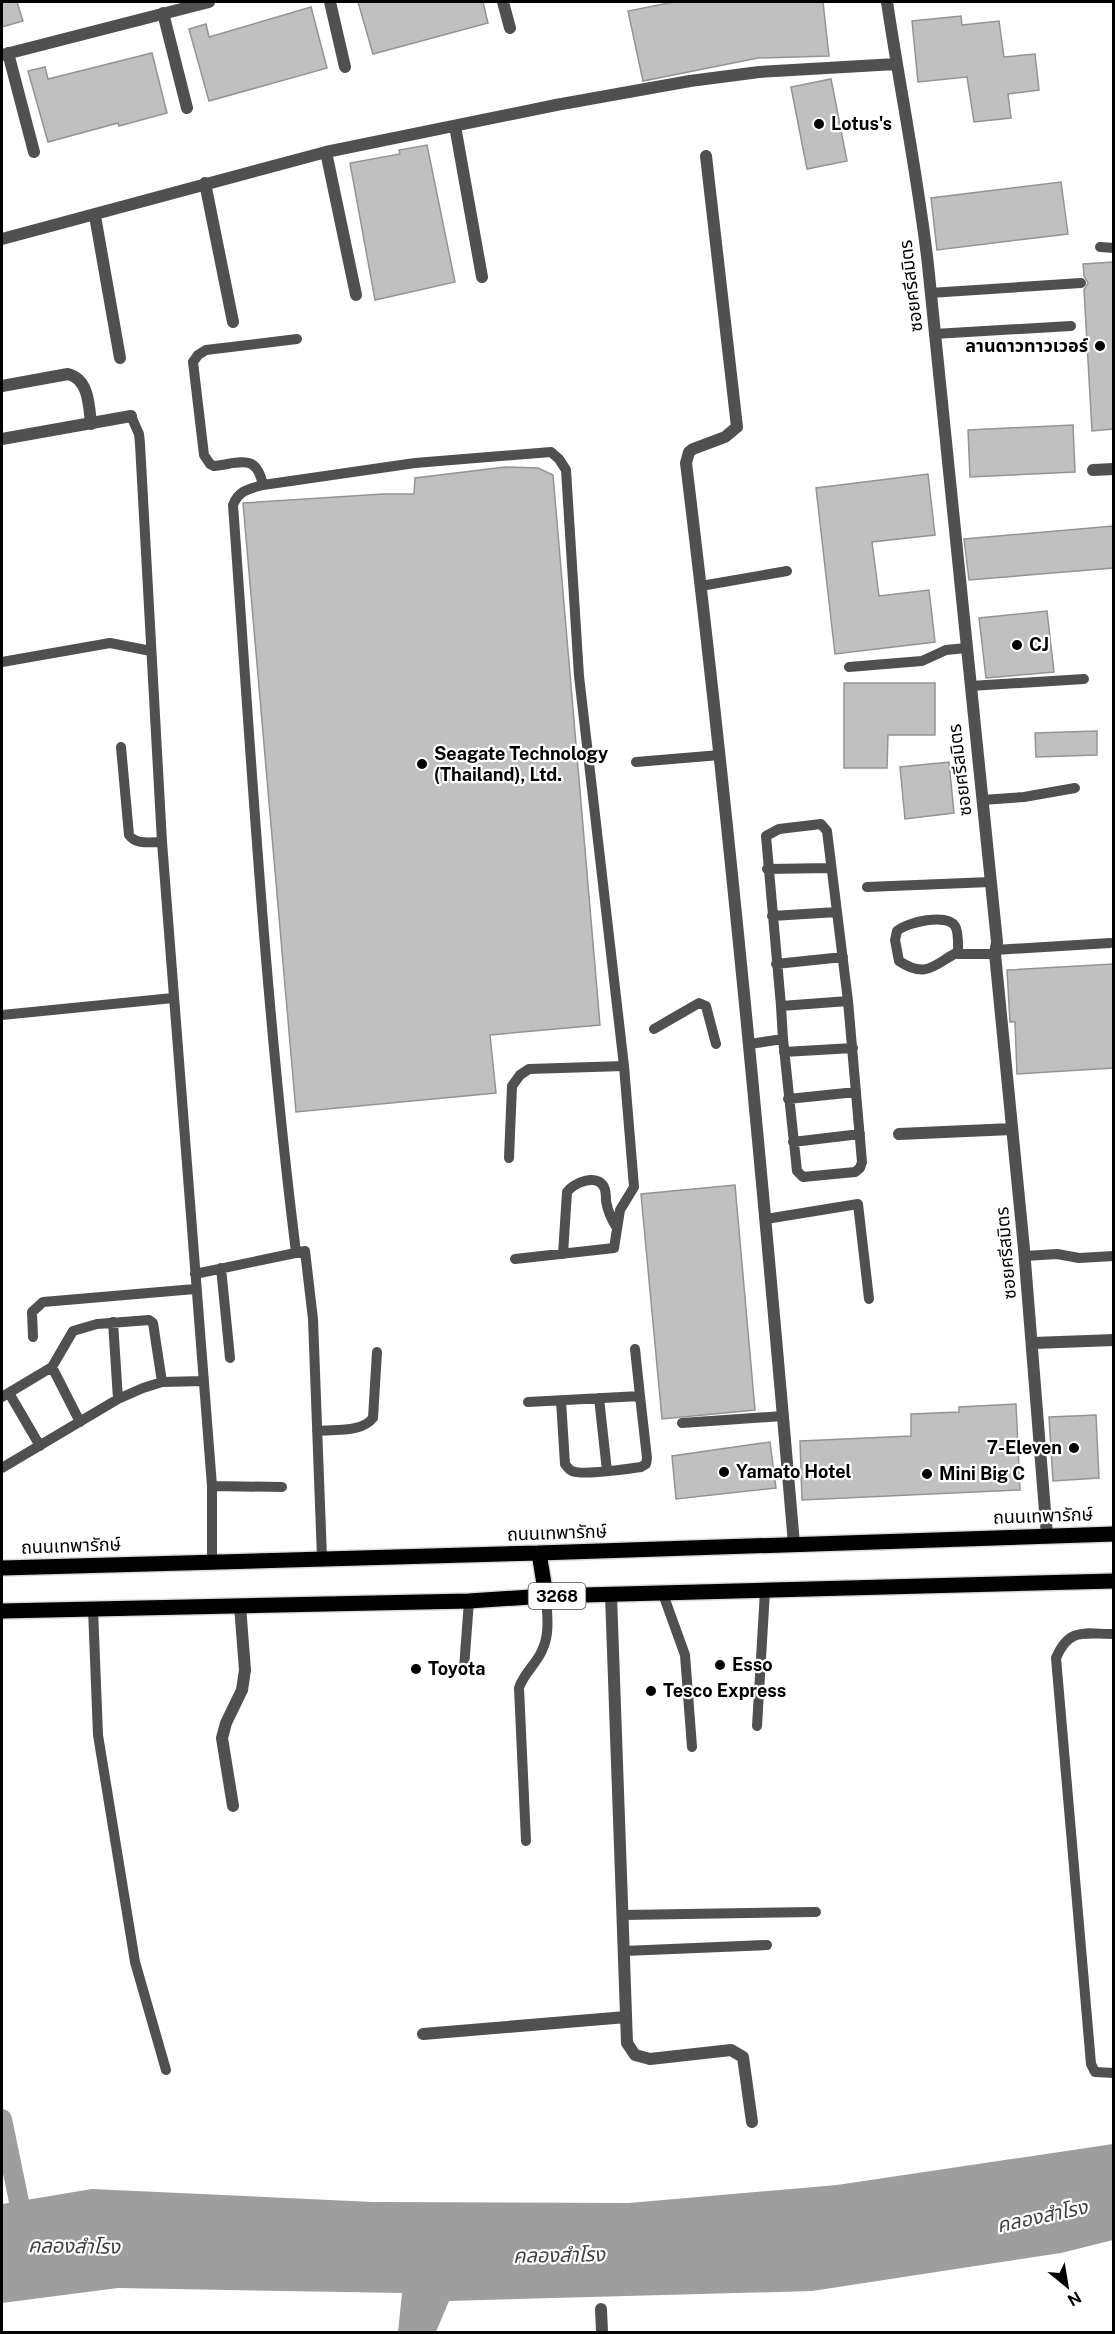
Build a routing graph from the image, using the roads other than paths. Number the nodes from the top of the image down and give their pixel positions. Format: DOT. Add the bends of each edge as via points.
graph roads {
  1 [pos="210,2"];
  2 [pos="330,2"];
  3 [pos="503,2"];
  4 [pos="887,2"];
  5 [pos="163,13"];
  6 [pos="510,28"];
  7 [pos="5,54"];
  8 [pos="896,64"];
  9 [pos="345,67"];
  10 [pos="187,108"];
  11 [pos="455,126"];
  12 [pos="34,152"];
  13 [pos="326,152"];
  14 [pos="706,156"];
  15 [pos="205,183"];
  16 [pos="94,216"];
  17 [pos="2,239"];
  18 [pos="1100,248"];
  19 [pos="1113,248"];
  20 [pos="482,278"];
  21 [pos="1081,283"];
  22 [pos="930,292"];
  23 [pos="356,295"];
  24 [pos="233,322"];
  25 [pos="1071,326"];
  26 [pos="934,334"];
  27 [pos="297,339"];
  28 [pos="120,358"];
  29 [pos="2,386"];
  30 [pos="131,416"];
  31 [pos="91,424"];
  32 [pos="2,439"];
  33 [pos="1113,469"];
  34 [pos="1094,470"];
  35 [pos="263,485"];
  36 [pos="787,571"];
  37 [pos="701,586"];
  38 [pos="966,648"];
  39 [pos="151,651"];
  40 [pos="2,662"];
  41 [pos="849,667"];
  42 [pos="1084,679"];
  43 [pos="970,686"];
  44 [pos="121,747"];
  45 [pos="720,755"];
  46 [pos="636,762"];
  47 [pos="1075,788"];
  48 [pos="982,800"];
  49 [pos="162,842"];
  50 [pos="831,868"];
  51 [pos="767,869"];
  52 [pos="990,882"];
  53 [pos="867,887"];
  54 [pos="837,912"];
  55 [pos="772,916"];
  56 [pos="1110,943"];
  57 [pos="995,952"];
  58 [pos="958,954"];
  59 [pos="843,957"];
  60 [pos="776,964"];
  61 [pos="173,998"];
  62 [pos="848,1002"];
  63 [pos="781,1006"];
  64 [pos="2,1015"];
  65 [pos="654,1029"];
  66 [pos="783,1039"];
  67 [pos="716,1044"];
  68 [pos="750,1044"];
  69 [pos="853,1048"];
  70 [pos="784,1052"];
  71 [pos="624,1066"];
  72 [pos="856,1092"];
  73 [pos="788,1099"];
  74 [pos="1012,1129"];
  75 [pos="860,1134"];
  76 [pos="899,1134"];
  77 [pos="793,1142"];
  78 [pos="509,1158"];
  79 [pos="766,1219"];
  80 [pos="617,1228"];
  81 [pos="296,1252"];
  82 [pos="563,1254"];
  83 [pos="1025,1256"];
  84 [pos="1113,1256"];
  85 [pos="516,1260"];
  86 [pos="221,1268"];
  87 [pos="195,1274"];
  88 [pos="195,1289"];
  89 [pos="869,1299"];
  90 [pos="113,1322"];
  91 [pos="33,1337"];
  92 [pos="1113,1340"];
  93 [pos="1033,1343"];
  94 [pos="635,1349"];
  95 [pos="377,1352"];
  96 [pos="230,1358"];
  97 [pos="52,1367"];
  98 [pos="204,1381"];
  99 [pos="162,1382"];
  100 [pos="5,1395"];
  101 [pos="640,1396"];
  102 [pos="598,1398"];
  103 [pos="118,1399"];
  104 [pos="561,1401"];
  105 [pos="528,1402"];
  106 [pos="783,1416"];
  107 [pos="80,1422"];
  108 [pos="682,1423"];
  109 [pos="317,1431"];
  110 [pos="40,1446"];
  111 [pos="2,1468"];
  112 [pos="607,1471"];
  113 [pos="212,1486"];
  114 [pos="282,1487"];
  115 [pos="1113,1534"];
  116 [pos="1047,1536"];
  117 [pos="794,1544"];
  118 [pos="539,1553"];
  119 [pos="322,1558"];
  120 [pos="213,1562"];
  121 [pos="2,1568"];
  122 [pos="1113,1581"];
  123 [pos="765,1591"];
  124 [pos="663,1594"];
  125 [pos="610,1595"];
  126 [pos="546,1596"];
  127 [pos="469,1601"];
  128 [pos="240,1606"];
  129 [pos="93,1610"];
  130 [pos="2,1611"];
  131 [pos="1113,1634"];
  132 [pos="464,1668"];
  133 [pos="757,1726"];
  134 [pos="692,1747"];
  135 [pos="233,1806"];
  136 [pos="526,1841"];
  137 [pos="816,1912"];
  138 [pos="623,1915"];
  139 [pos="767,1945"];
  140 [pos="624,1951"];
  141 [pos="626,2017"];
  142 [pos="423,2034"];
  143 [pos="166,2070"];
  144 [pos="1113,2073"];
  145 [pos="752,2122"];
  146 [pos="601,2309"];
  147 [pos="602,2332"];
  1 -- 5 [label="street"];
  2 -- 9 [label="street"];
  3 -- 6 [label="street"];
  4 -- 8 [label="street, ซอยศรีสมิตร"];
  5 -- 7 [label="street"];
  5 -- 10 [label="street"];
  7 -- 12 [label="street"];
  8 -- 11 [label="street" via="759,72 690,81"];
  8 -- 22 [label="street, ซอยศรีสมิตร"];
  11 -- 13 [label="street"];
  11 -- 20 [label="street"];
  13 -- 15 [label="street"];
  13 -- 23 [label="street"];
  14 -- 37 [label="street" via="737,427 693,449 686,463"];
  15 -- 16 [label="street"];
  15 -- 24 [label="street"];
  16 -- 17 [label="street"];
  16 -- 28 [label="street"];
  18 -- 19 [label="lane"];
  21 -- 22 [label="lane"];
  22 -- 26 [label="street, ซอยศรีสมิตร"];
  25 -- 26 [label="lane"];
  26 -- 38 [label="street, ซอยศรีสมิตร"];
  27 -- 35 [label="lane" via="206,350 194,362 207,461 214,466 255,464"];
  29 -- 31 [label="street" via="75,376 84,385"];
  30 -- 31 [label="street"];
  30 -- 39 [label="lane" via="140,444"];
  31 -- 32 [label="street"];
  33 -- 34 [label="street"];
  35 -- 71 [label="lane" via="415,463 551,452 566,470 579,676"];
  35 -- 81 [label="lane" via="244,490 233,505 262,906"];
  36 -- 37 [label="lane"];
  37 -- 45 [label="street"];
  38 -- 41 [label="lane" via="922,661"];
  38 -- 43 [label="street, ซอยศรีสมิตร"];
  39 -- 40 [label="lane" via="110,643"];
  39 -- 49 [label="lane"];
  42 -- 43 [label="lane"];
  43 -- 48 [label="street, ซอยศรีสมิตร"];
  44 -- 49 [label="lane" via="129,835 133,841"];
  45 -- 46 [label="lane"];
  45 -- 68 [label="street"];
  47 -- 48 [label="lane"];
  48 -- 52 [label="street, ซอยศรีสมิตร"];
  49 -- 61 [label="lane"];
  50 -- 51 [label="lane"];
  50 -- 51 [label="lane" via="827,831 821,824 769,833"];
  50 -- 54 [label="lane"];
  51 -- 55 [label="lane"];
  52 -- 53 [label="lane"];
  52 -- 57 [label="street, ซอยศรีสมิตร"];
  54 -- 55 [label="lane"];
  54 -- 59 [label="lane"];
  55 -- 60 [label="lane"];
  56 -- 57 [label="lane"];
  57 -- 58 [label="lane"];
  57 -- 74 [label="street, ซอยศรีสมิตร"];
  58 -- 58 [label="lane" via="938,967 917,969 897,956 897,931 917,921 953,923 957,928"];
  59 -- 60 [label="lane"];
  59 -- 62 [label="lane"];
  60 -- 63 [label="lane"];
  61 -- 64 [label="lane"];
  61 -- 87 [label="lane"];
  62 -- 63 [label="lane"];
  62 -- 69 [label="lane"];
  63 -- 66 [label="lane"];
  65 -- 67 [label="lane" via="704,1004"];
  66 -- 68 [label="lane"];
  66 -- 70 [label="lane"];
  68 -- 79 [label="street"];
  69 -- 70 [label="lane"];
  69 -- 72 [label="lane"];
  70 -- 73 [label="lane"];
  71 -- 78 [label="lane" via="529,1069 520,1075 512,1086"];
  71 -- 80 [label="lane" via="634,1187 620,1210"];
  72 -- 73 [label="lane"];
  72 -- 75 [label="lane"];
  73 -- 77 [label="lane"];
  74 -- 76 [label="street"];
  74 -- 83 [label="street, ซอยศรีสมิตร"];
  75 -- 77 [label="lane"];
  75 -- 77 [label="lane" via="862,1162 855,1172 803,1177 797,1171"];
  79 -- 89 [label="lane" via="858,1204"];
  79 -- 106 [label="street"];
  80 -- 82 [label="lane" via="614,1248"];
  80 -- 82 [label="lane" via="610,1218 605,1187 590,1180 576,1184 567,1192"];
  81 -- 86 [label="lane"];
  81 -- 109 [label="lane" via="305,1251 313,1319"];
  82 -- 85 [label="lane"];
  83 -- 84 [label="lane"];
  83 -- 93 [label="street, ซอยศรีสมิตร"];
  86 -- 87 [label="lane"];
  86 -- 96 [label="lane"];
  87 -- 88 [label="lane"];
  88 -- 91 [label="lane" via="43,1302 32,1312"];
  88 -- 98 [label="lane"];
  90 -- 97 [label="lane" via="74,1331"];
  90 -- 99 [label="lane" via="149,1320 156,1326"];
  90 -- 103 [label="lane"];
  92 -- 93 [label="street"];
  93 -- 116 [label="street, ซอยศรีสมิตร"];
  94 -- 101 [label="lane"];
  95 -- 109 [label="lane" via="373,1418 357,1428"];
  97 -- 100 [label="lane"];
  97 -- 107 [label="lane"];
  98 -- 99 [label="lane"];
  98 -- 113 [label="lane"];
  99 -- 103 [label="lane"];
  100 -- 110 [label="lane"];
  101 -- 102 [label="lane"];
  101 -- 112 [label="lane" via="646,1464"];
  102 -- 104 [label="lane"];
  102 -- 112 [label="lane"];
  103 -- 107 [label="lane"];
  104 -- 105 [label="lane"];
  104 -- 112 [label="lane" via="565,1464 577,1472"];
  106 -- 108 [label="lane"];
  106 -- 117 [label="street"];
  107 -- 110 [label="lane"];
  109 -- 119 [label="lane"];
  110 -- 111 [label="lane"];
  113 -- 114 [label="lane"];
  113 -- 120 [label="lane"];
  115 -- 116 [label="main road, ถนนเทพารักษ์"];
  116 -- 117 [label="main road, ถนนเทพารักษ์"];
  117 -- 118 [label="main road, ถนนเทพารักษ์"];
  118 -- 119 [label="main road, ถนนเทพารักษ์"];
  118 -- 126 [label="main road"];
  119 -- 120 [label="main road, ถนนเทพารักษ์"];
  120 -- 121 [label="main road, ถนนเทพารักษ์"];
  122 -- 123 [label="main road, 3268"];
  123 -- 124 [label="main road, 3268"];
  123 -- 133 [label="lane"];
  124 -- 125 [label="main road, 3268"];
  124 -- 134 [label="lane" via="685,1655"];
  125 -- 126 [label="main road, 3268"];
  125 -- 138 [label="street"];
  126 -- 127 [label="main road, 3268"];
  126 -- 136 [label="lane" via="547,1634 543,1649 519,1688"];
  127 -- 128 [label="main road, 3268"];
  127 -- 132 [label="lane"];
  128 -- 129 [label="main road, 3268"];
  128 -- 135 [label="street" via="245,1670 242,1690 222,1737"];
  129 -- 130 [label="main road, 3268"];
  129 -- 143 [label="lane" via="98,1735 135,1962"];
  131 -- 144 [label="lane" via="1076,1634 1063,1641 1056,1658 1091,2064 1095,2072"];
  137 -- 138 [label="lane"];
  138 -- 140 [label="street"];
  139 -- 140 [label="lane"];
  140 -- 141 [label="street"];
  141 -- 142 [label="street"];
  141 -- 145 [label="street" via="627,2043 635,2055 650,2059 731,2050 743,2057"];
  146 -- 147 [label="street"];
}
